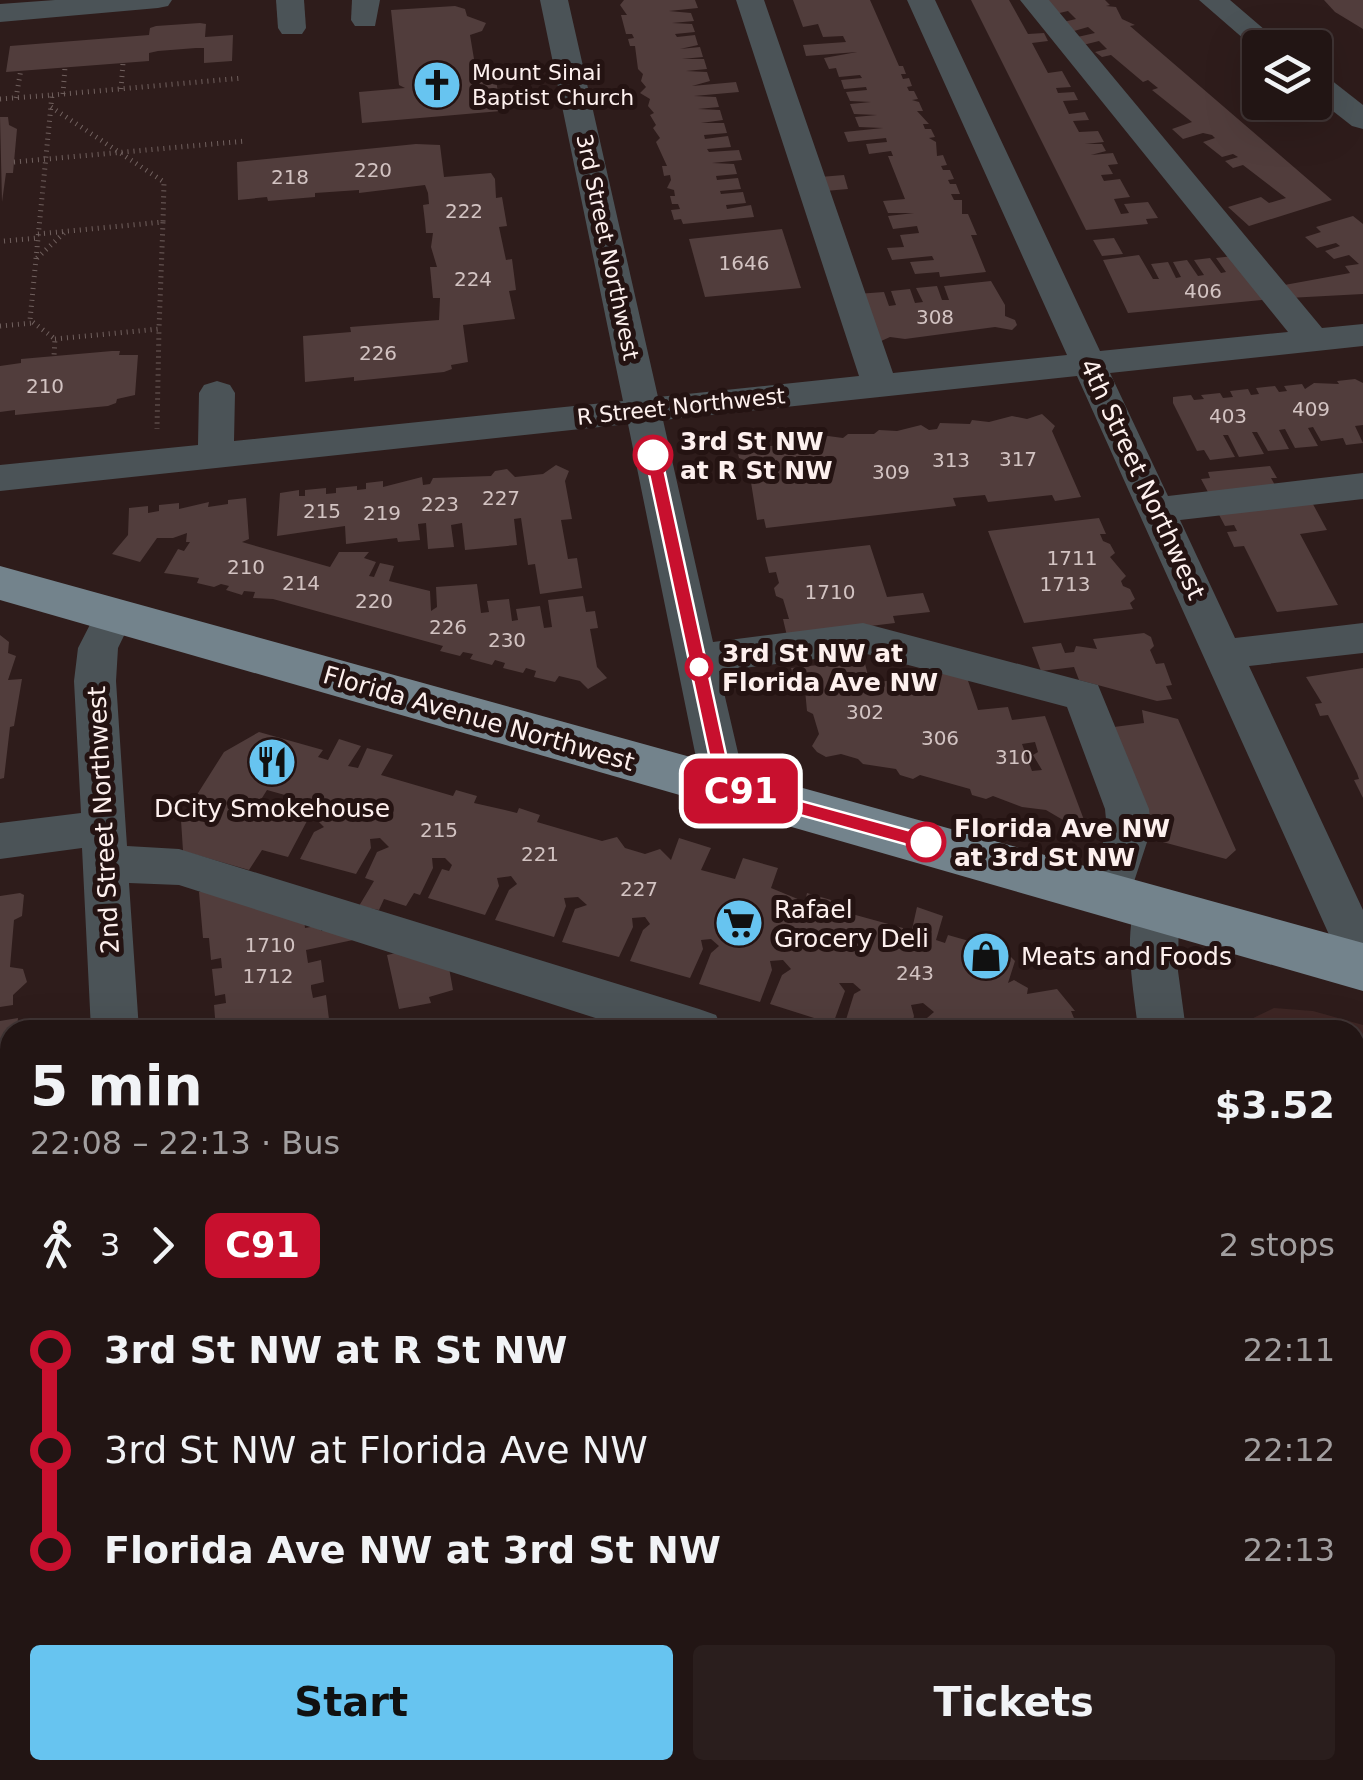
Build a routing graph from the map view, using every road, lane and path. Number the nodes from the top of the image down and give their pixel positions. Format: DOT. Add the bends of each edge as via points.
graph roads {
  1 [pos="158,0"];
  2 [pos="554,0"];
  3 [pos="750,0"];
  4 [pos="921,0"];
  5 [pos="1034,0"];
  6 [pos="1213,0"];
  7 [pos="0,13"];
  8 [pos="1250,30"];
  9 [pos="123,62"];
  10 [pos="65,67"];
  11 [pos="21,70"];
  12 [pos="243,78"];
  13 [pos="122,89"];
  14 [pos="1338,91"];
  15 [pos="63,94"];
  16 [pos="52,95"];
  17 [pos="16,98"];
  18 [pos="0,99"];
  19 [pos="51,107"];
  20 [pos="1363,120"];
  21 [pos="246,140"];
  22 [pos="119,152"];
  23 [pos="46,159"];
  24 [pos="14,162"];
  25 [pos="163,222"];
  26 [pos="66,231"];
  27 [pos="38,236"];
  28 [pos="4,241"];
  29 [pos="36,259"];
  30 [pos="34,323"];
  31 [pos="0,326"];
  32 [pos="159,329"];
  33 [pos="1363,335"];
  34 [pos="55,339"];
  35 [pos="1313,340"];
  36 [pos="54,356"];
  37 [pos="1090,364"];
  38 [pos="880,386"];
  39 [pos="216,393"];
  40 [pos="643,410"];
  41 [pos="157,441"];
  42 [pos="216,456"];
  43 [pos="0,478"];
  44 [pos="1363,486"];
  45 [pos="1157,510"];
  46 [pos="0,583"];
  47 [pos="114,615"];
  48 [pos="1363,638"];
  49 [pos="1225,654"];
  50 [pos="697,659"];
  51 [pos="724,787"];
  52 [pos="0,841"];
  53 [pos="105,846"];
  54 [pos="1343,867"];
  55 [pos="1133,900"];
  56 [pos="1363,963"];
  57 [pos="115,1020"];
  58 [pos="667,1020"];
  59 [pos="1161,1020"];
  1 -- 7 [label="street"];
  2 -- 40 [label="street, 3rd Street Northwest"];
  3 -- 38 [label="street"];
  4 -- 37 [label="street, 4th Street Northwest"];
  5 -- 35 [label="street"];
  6 -- 8 [label="street"];
  9 -- 13 [label="path"];
  10 -- 15 [label="path"];
  11 -- 17 [label="path"];
  12 -- 13 [label="path"];
  13 -- 15 [label="path"];
  14 -- 20 [label="street"];
  15 -- 16 [label="path"];
  16 -- 17 [label="path"];
  16 -- 19 [label="path"];
  17 -- 18 [label="path"];
  19 -- 22 [label="path"];
  19 -- 23 [label="path"];
  21 -- 22 [label="path"];
  22 -- 23 [label="path"];
  22 -- 25 [label="path" via="164,182"];
  23 -- 24 [label="path"];
  23 -- 27 [label="path"];
  25 -- 26 [label="path"];
  25 -- 32 [label="path"];
  26 -- 27 [label="path"];
  26 -- 29 [label="path"];
  27 -- 28 [label="path"];
  27 -- 29 [label="path"];
  29 -- 30 [label="path"];
  30 -- 31 [label="path"];
  30 -- 34 [label="path"];
  32 -- 34 [label="path"];
  32 -- 41 [label="path"];
  33 -- 35 [label="street, R Street Northwest"];
  34 -- 36 [label="path"];
  35 -- 37 [label="street, R Street Northwest"];
  37 -- 38 [label="street, R Street Northwest"];
  37 -- 45 [label="street, 4th Street Northwest"];
  38 -- 40 [label="street, R Street Northwest"];
  39 -- 42 [label="street"];
  40 -- 42 [label="street, R Street Northwest"];
  40 -- 50 [label="street, 3rd Street Northwest"];
  42 -- 43 [label="street, R Street Northwest"];
  44 -- 45 [label="street"];
  45 -- 49 [label="street, 4th Street Northwest"];
  46 -- 47 [label="main road, Florida Avenue Northwest"];
  47 -- 51 [label="main road, Florida Avenue Northwest"];
  47 -- 53 [label="street, 2nd Street Northwest" via="95,671"];
  48 -- 49 [label="street"];
  49 -- 54 [label="street, 4th Street Northwest"];
  50 -- 51 [label="street, 3rd Street Northwest"];
  50 -- 55 [label="street" via="863,638 1083,696 1128,809"];
  51 -- 55 [label="main road, Florida Avenue Northwest"];
  52 -- 53 [label="street"];
  53 -- 57 [label="street, 2nd Street Northwest"];
  53 -- 58 [label="street"];
  54 -- 56 [label="street, 4th Street Northwest"];
  55 -- 56 [label="main road, Florida Avenue Northwest"];
  55 -- 59 [label="street" via="1155,971"];
}
